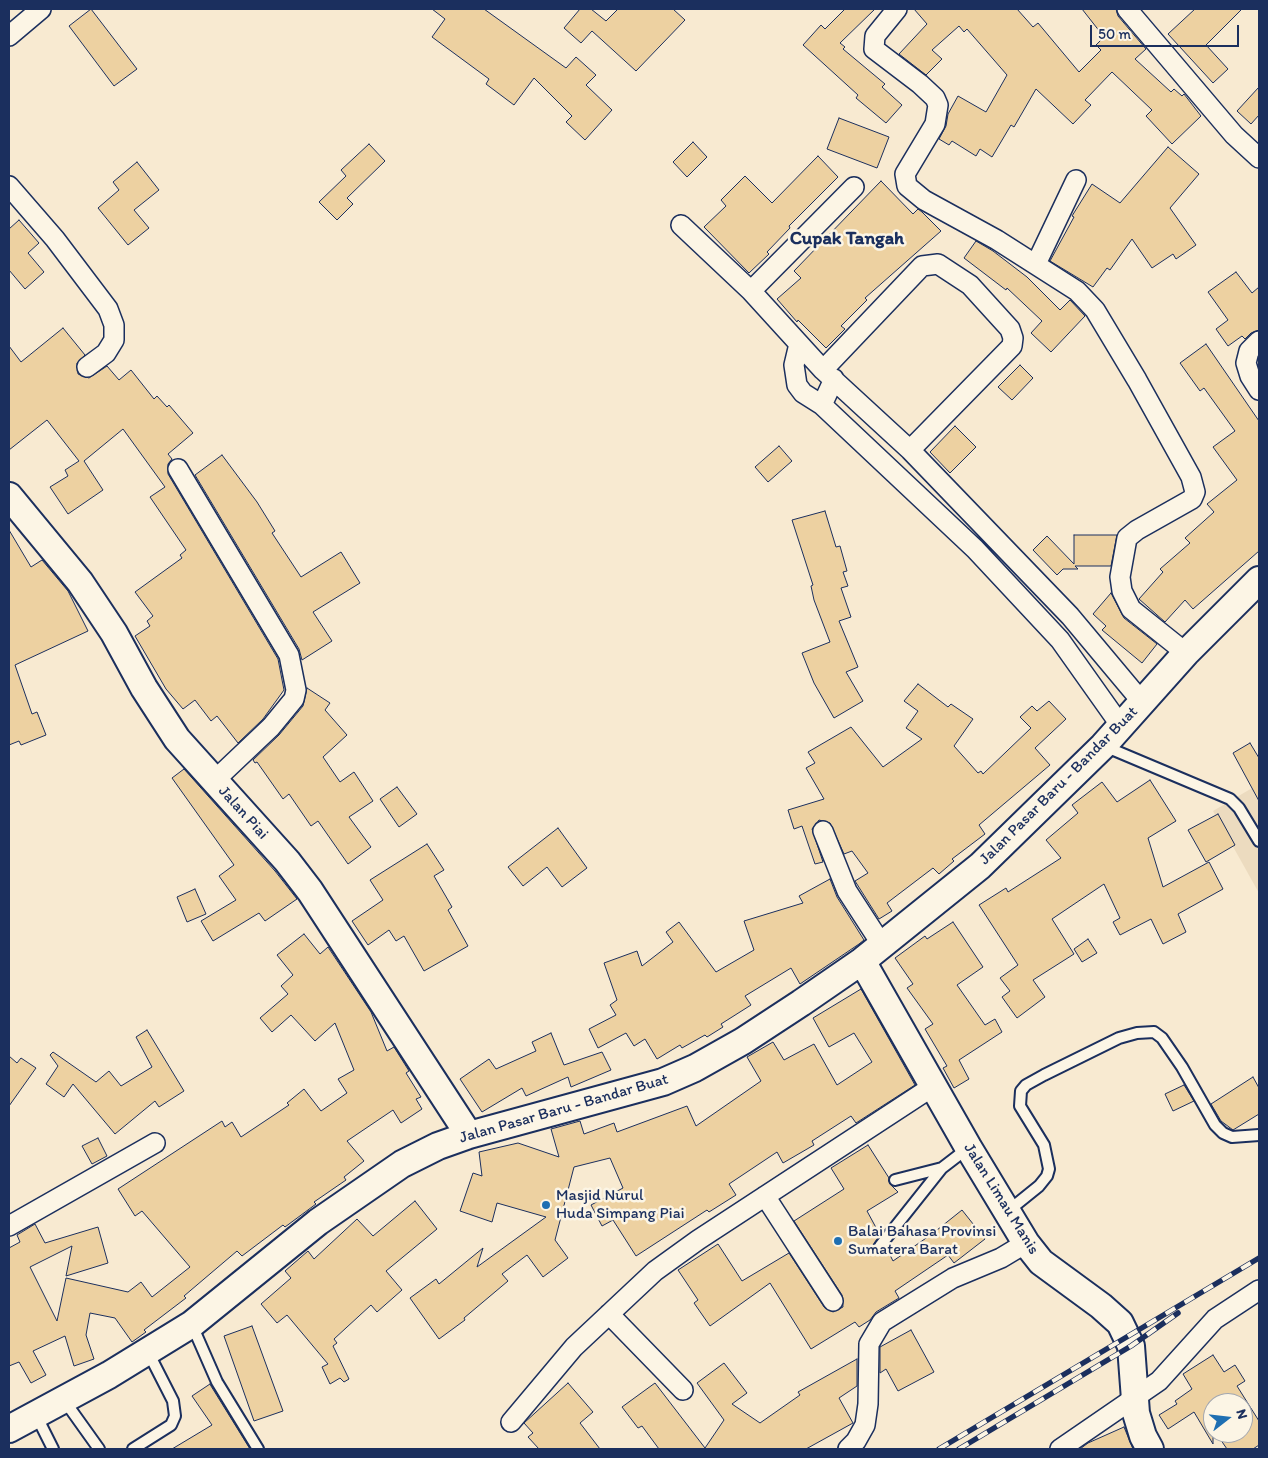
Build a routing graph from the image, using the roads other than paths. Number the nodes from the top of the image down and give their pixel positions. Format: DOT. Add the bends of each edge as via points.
graph roads {
  1 [pos="41,9"];
  2 [pos="897,9"];
  3 [pos="1127,9"];
  4 [pos="9,36"];
  5 [pos="1259,158"];
  6 [pos="1076,180"];
  7 [pos="9,186"];
  8 [pos="854,187"];
  9 [pos="681,225"];
  10 [pos="1036,264"];
  11 [pos="751,291"];
  12 [pos="1259,341"];
  13 [pos="799,344"];
  14 [pos="87,367"];
  15 [pos="829,374"];
  16 [pos="1259,390"];
  17 [pos="822,405"];
  18 [pos="910,450"];
  19 [pos="178,468"];
  20 [pos="9,496"];
  21 [pos="1259,580"];
  22 [pos="1070,616"];
  23 [pos="1060,640"];
  24 [pos="1186,653"];
  25 [pos="1142,702"];
  26 [pos="1120,726"];
  27 [pos="1103,746"];
  28 [pos="214,781"];
  29 [pos="823,832"];
  30 [pos="1259,841"];
  31 [pos="882,945"];
  32 [pos="862,961"];
  33 [pos="935,1085"];
  34 [pos="469,1135"];
  35 [pos="1259,1135"];
  36 [pos="155,1143"];
  37 [pos="968,1147"];
  38 [pos="942,1168"];
  39 [pos="895,1180"];
  40 [pos="765,1196"];
  41 [pos="1008,1211"];
  42 [pos="10,1220"];
  43 [pos="1026,1243"];
  44 [pos="880,1246"];
  45 [pos="1259,1290"];
  46 [pos="834,1301"];
  47 [pos="609,1314"];
  48 [pos="192,1324"];
  49 [pos="148,1351"];
  50 [pos="683,1390"];
  51 [pos="1135,1396"];
  52 [pos="64,1400"];
  53 [pos="36,1415"];
  54 [pos="511,1422"];
  55 [pos="9,1430"];
  56 [pos="53,1449"];
  57 [pos="99,1449"];
  58 [pos="133,1449"];
  59 [pos="258,1449"];
  60 [pos="848,1449"];
  61 [pos="1060,1449"];
  62 [pos="1150,1449"];
  1 -- 4 [label="street"];
  2 -- 10 [label="street" via="875,36 874,49 920,84 938,105 935,124 905,174 907,186 924,200"];
  3 -- 5 [label="street" via="1234,135"];
  6 -- 10 [label="street"];
  7 -- 14 [label="street" via="55,239 108,309 114,325 114,340 106,353"];
  8 -- 11 [label="street"];
  9 -- 11 [label="street"];
  10 -- 24 [label="street" via="1077,291 1095,310 1191,476 1195,492 1192,499 1128,538 1120,577 1122,591 1131,610"];
  11 -- 13 [label="street"];
  12 -- 16 [label="street" via="1249,351 1246,363"];
  13 -- 15 [label="street"];
  13 -- 17 [label="street" via="794,365 797,386 802,393"];
  15 -- 17 [label="street"];
  15 -- 18 [label="street"];
  15 -- 18 [label="street" via="922,266 938,264 970,285 1010,328 1012,346"];
  17 -- 23 [label="street" via="975,549"];
  18 -- 22 [label="street"];
  19 -- 28 [label="street" via="289,655 296,690 294,698 270,727"];
  20 -- 28 [label="street, Jalan Piai" via="80,582 177,739"];
  21 -- 24 [label="street, Jalan Pasar Baru - Bandar Buat"];
  22 -- 23 [label="street"];
  22 -- 25 [label="street"];
  23 -- 26 [label="street"];
  24 -- 25 [label="street, Jalan Pasar Baru - Bandar Buat"];
  25 -- 26 [label="street, Jalan Pasar Baru - Bandar Buat"];
  26 -- 27 [label="street, Jalan Pasar Baru - Bandar Buat"];
  27 -- 30 [label="lane" via="1230,799"];
  27 -- 31 [label="street, Jalan Pasar Baru - Bandar Buat" via="980,866"];
  28 -- 34 [label="street, Jalan Piai" via="310,891"];
  29 -- 31 [label="street" via="846,891"];
  31 -- 32 [label="street, Jalan Pasar Baru - Bandar Buat"];
  32 -- 33 [label="street, Jalan Limau Manis"];
  32 -- 34 [label="street, Jalan Pasar Baru - Bandar Buat" via="743,1041 695,1068 663,1082"];
  33 -- 37 [label="street, Jalan Limau Manis"];
  33 -- 40 [label="street"];
  34 -- 48 [label="street, Jalan Pasar Baru - Bandar Buat" via="416,1157 364,1189"];
  35 -- 41 [label="lane" via="1232,1138 1219,1129 1162,1038 1154,1032 1120,1038 1026,1085 1021,1091 1020,1106 1044,1146 1049,1169 1039,1186"];
  36 -- 42 [label="street"];
  37 -- 38 [label="lane"];
  37 -- 41 [label="street, Jalan Limau Manis"];
  38 -- 39 [label="lane"];
  38 -- 44 [label="lane"];
  40 -- 46 [label="street"];
  40 -- 47 [label="street" via="655,1271"];
  41 -- 43 [label="street, Jalan Limau Manis"];
  43 -- 51 [label="street, Jalan Limau Manis" via="1041,1262 1120,1323 1131,1346"];
  43 -- 60 [label="street" via="1001,1258 953,1278 882,1322 869,1344 865,1425"];
  45 -- 51 [label="street" via="1215,1319 1159,1381"];
  47 -- 50 [label="street"];
  47 -- 54 [label="street" via="574,1347"];
  48 -- 49 [label="street, Jalan Pasar Baru - Bandar Buat"];
  48 -- 59 [label="lane" via="217,1382"];
  49 -- 52 [label="street, Jalan Pasar Baru - Bandar Buat"];
  49 -- 58 [label="lane" via="173,1401 174,1416 171,1425"];
  51 -- 61 [label="street"];
  51 -- 62 [label="street, Jalan Limau Manis" via="1136,1413"];
  52 -- 53 [label="street, Jalan Pasar Baru - Bandar Buat"];
  52 -- 57 [label="lane"];
  53 -- 55 [label="street, Jalan Pasar Baru - Bandar Buat"];
  53 -- 56 [label="lane"];
}
